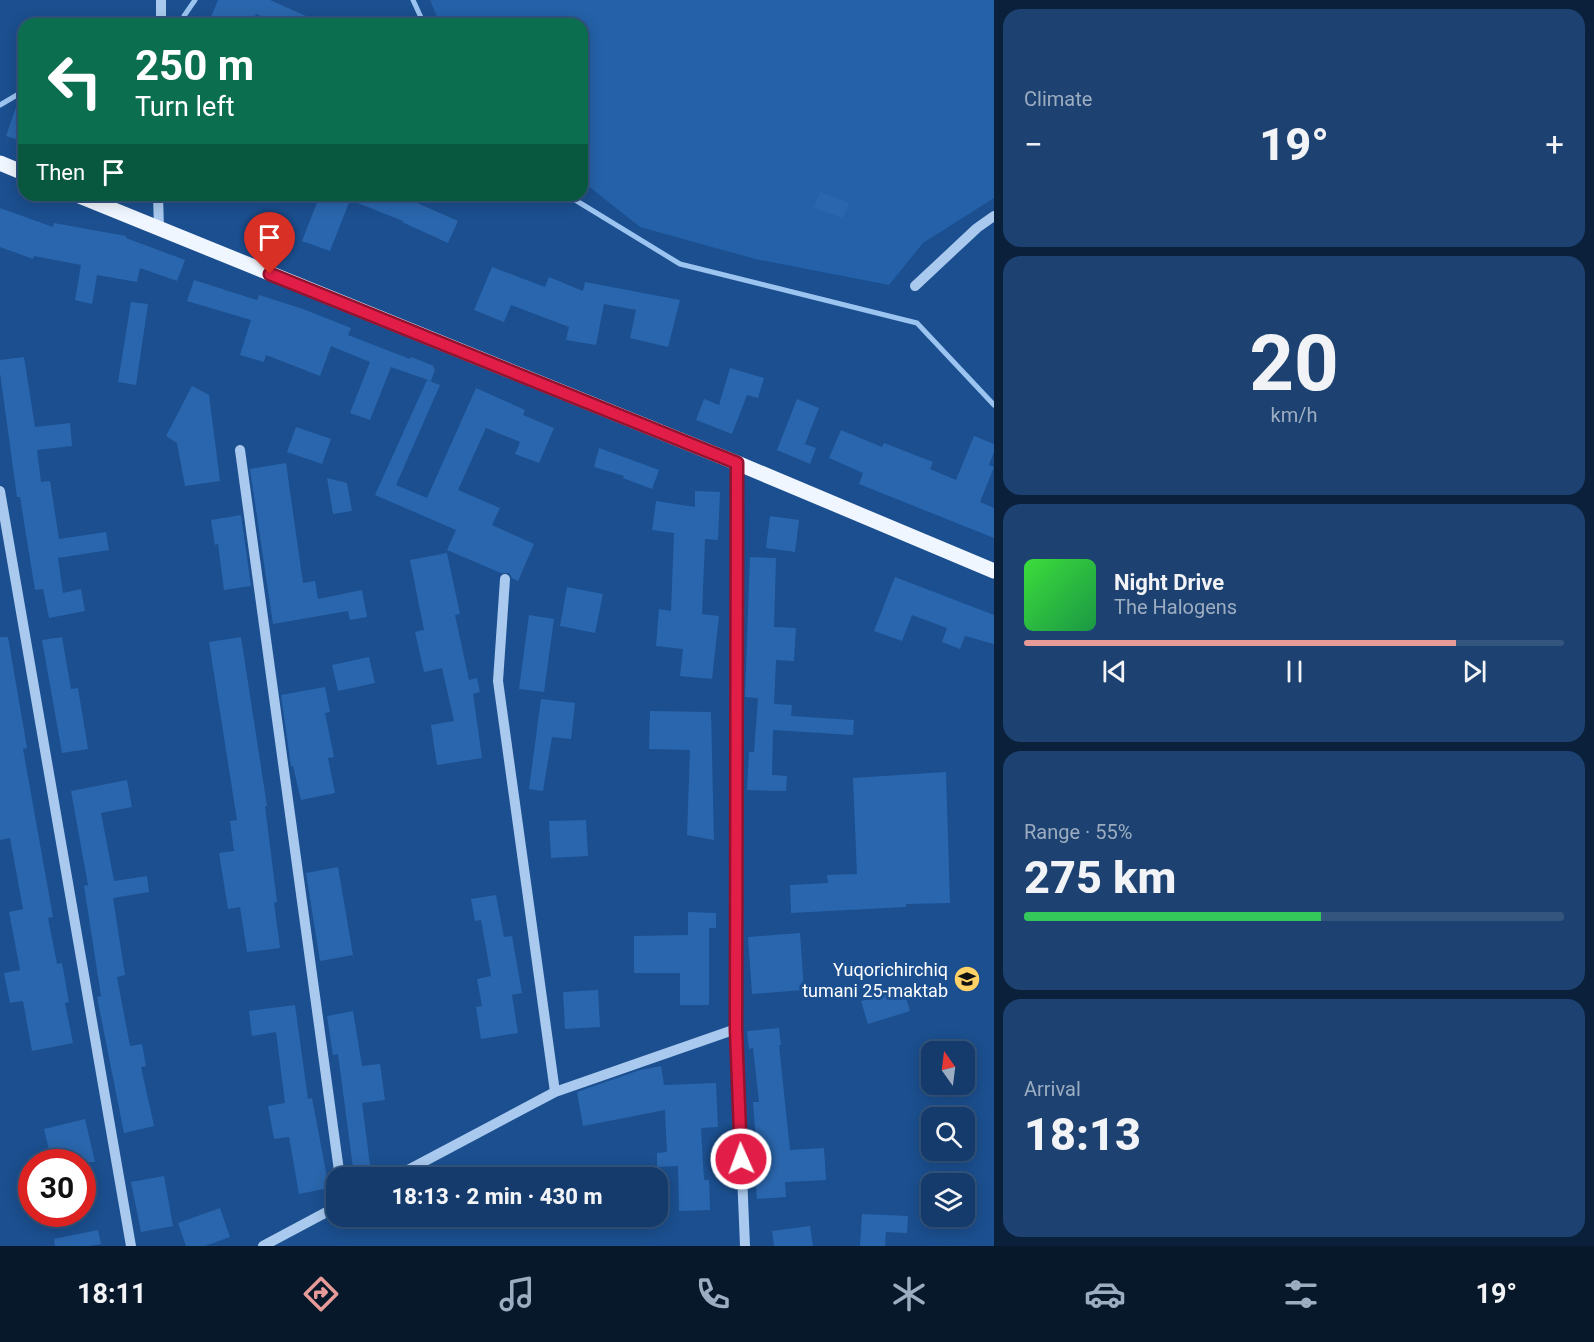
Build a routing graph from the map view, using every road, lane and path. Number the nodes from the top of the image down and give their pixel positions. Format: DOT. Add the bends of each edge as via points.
graph roads {
  1 [pos="163,2"];
  2 [pos="162,18"];
  3 [pos="0,163"];
  4 [pos="18,170"];
  5 [pos="91,201"];
  6 [pos="158,201"];
  7 [pos="994,216"];
  8 [pos="159,229"];
  9 [pos="915,286"];
  10 [pos="240,450"];
  11 [pos="737,463"];
  12 [pos="0,490"];
  13 [pos="994,571"];
  14 [pos="506,579"];
  15 [pos="736,1029"];
  16 [pos="555,1092"];
  17 [pos="338,1167"];
  18 [pos="414,1167"];
  19 [pos="326,1213"];
  20 [pos="131,1246"];
  21 [pos="263,1246"];
  22 [pos="746,1246"];
  1 -- 2 [label="street"];
  3 -- 4 [label="main road"];
  5 -- 8 [label="main road"];
  6 -- 8 [label="street"];
  7 -- 9 [label="street"];
  8 -- 11 [label="main road"];
  10 -- 17 [label="street"];
  11 -- 13 [label="main road"];
  11 -- 15 [label="street"];
  12 -- 20 [label="street"];
  14 -- 16 [label="street" via="498,681"];
  15 -- 16 [label="street"];
  15 -- 22 [label="street"];
  16 -- 18 [label="street"];
  19 -- 21 [label="street"];
}
